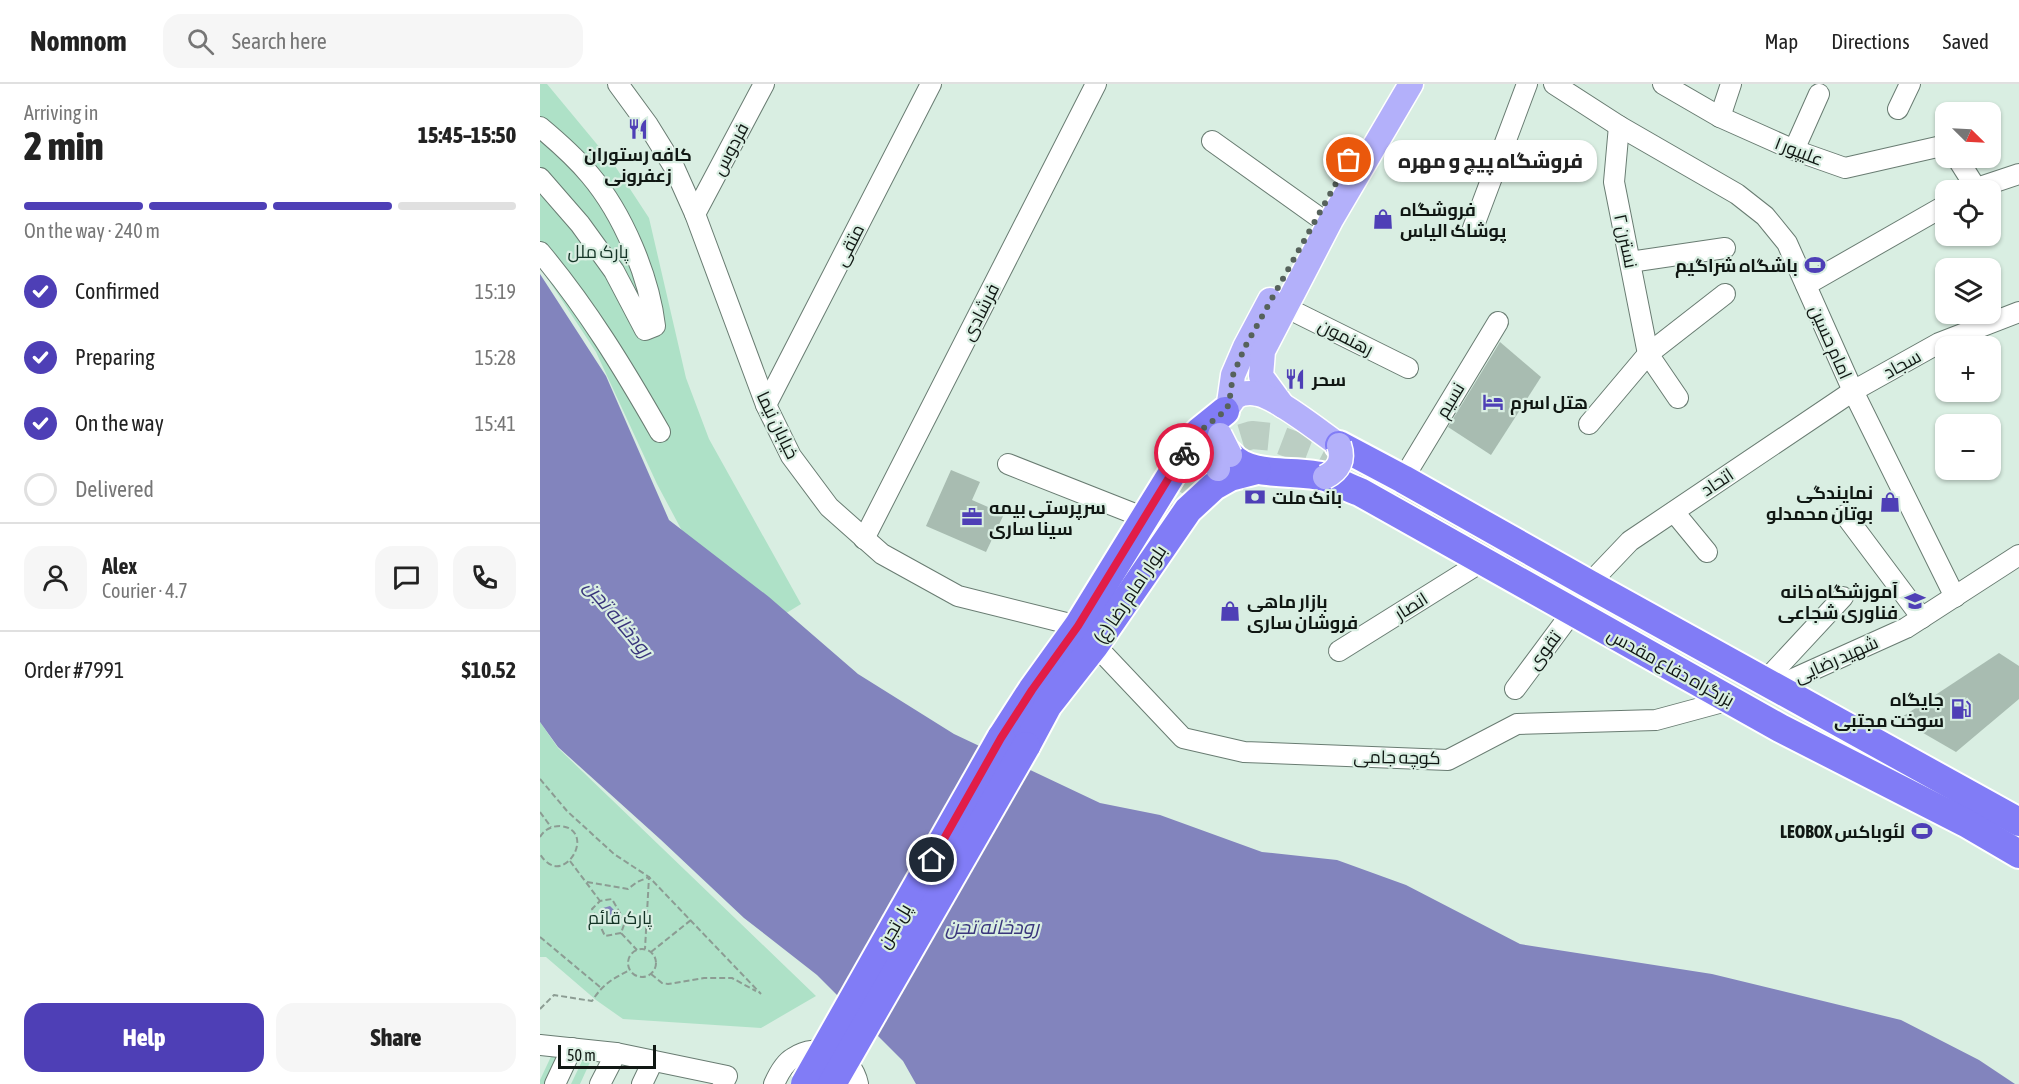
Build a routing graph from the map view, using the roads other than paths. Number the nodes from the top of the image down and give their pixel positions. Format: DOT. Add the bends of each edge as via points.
graph roads {
  1 [pos="618,84"];
  2 [pos="764,84"];
  3 [pos="931,84"];
  4 [pos="1096,84"];
  5 [pos="1392,84"];
  6 [pos="1411,84"];
  7 [pos="1527,84"];
  8 [pos="1554,84"];
  9 [pos="1663,84"];
  10 [pos="1731,84"];
  11 [pos="1910,84"];
  12 [pos="1577,91"];
  13 [pos="1819,94"];
  14 [pos="1898,110"];
  15 [pos="1720,117"];
  16 [pos="1619,126"];
  17 [pos="540,127"];
  18 [pos="1212,141"];
  19 [pos="1935,148"];
  20 [pos="1794,150"];
  21 [pos="2019,174"];
  22 [pos="540,178"];
  23 [pos="2001,180"];
  24 [pos="1935,211"];
  25 [pos="695,214"];
  26 [pos="1317,216"];
  27 [pos="1473,228"];
  28 [pos="1725,248"];
  29 [pos="540,252"];
  30 [pos="1630,262"];
  31 [pos="1806,285"];
  32 [pos="1725,294"];
  33 [pos="1285,307"];
  34 [pos="2019,312"];
  35 [pos="1497,322"];
  36 [pos="1648,354"];
  37 [pos="1408,368"];
  38 [pos="1853,391"];
  39 [pos="1678,398"];
  40 [pos="766,405"];
  41 [pos="1282,406"];
  42 [pos="1589,424"];
  43 [pos="660,432"];
  44 [pos="1222,444"];
  45 [pos="1188,455"];
  46 [pos="1008,464"];
  47 [pos="1346,468"];
  48 [pos="1403,478"];
  49 [pos="1674,512"];
  50 [pos="1845,515"];
  51 [pos="1145,518"];
  52 [pos="864,539"];
  53 [pos="1707,552"];
  54 [pos="2019,555"];
  55 [pos="1483,561"];
  56 [pos="1578,595"];
  57 [pos="1843,597"];
  58 [pos="1955,597"];
  59 [pos="1922,618"];
  60 [pos="1090,631"];
  61 [pos="1339,651"];
  62 [pos="1769,684"];
  63 [pos="1515,689"];
  64 [pos="1730,700"];
  65 [pos="1014,742"];
  66 [pos="2019,822"];
  67 [pos="2019,854"];
  68 [pos="540,1045"];
  69 [pos="572,1048"];
  70 [pos="616,1053"];
  71 [pos="653,1061"];
  72 [pos="687,1076"];
  73 [pos="555,1084"];
  74 [pos="600,1084"];
  75 [pos="642,1084"];
  76 [pos="723,1084"];
  77 [pos="774,1084"];
  78 [pos="805,1084"];
  79 [pos="832,1084"];
  80 [pos="858,1084"];
  1 -- 25 [label="street, خیابان نیما" via="674,167"];
  2 -- 25 [label="street, فردوس"];
  3 -- 40 [label="street, متقی"];
  4 -- 52 [label="street, فرشادی"];
  5 -- 26 [label="main road"];
  6 -- 33 [label="main road"];
  7 -- 27 [label="street"];
  8 -- 12 [label="street, امام حسین"];
  9 -- 15 [label="street, علیپور ۱"];
  10 -- 15 [label="street"];
  11 -- 14 [label="street"];
  12 -- 16 [label="street, امام حسین"];
  13 -- 20 [label="street"];
  15 -- 20 [label="street, علیپور ۱"];
  16 -- 30 [label="street, نسترن ۲" via="1614,182"];
  16 -- 31 [label="street, امام حسین" via="1737,194 1765,216 1787,243"];
  17 -- 22 [label="street" via="590,175 619,218 636,255 655,326 645,330 614,271"];
  18 -- 26 [label="street"];
  19 -- 20 [label="street, علیپور ۱" via="1845,168"];
  21 -- 23 [label="street"];
  24 -- 31 [label="street"];
  25 -- 40 [label="street, خیابان نیما"];
  26 -- 44 [label="main road" via="1233,375"];
  28 -- 30 [label="street"];
  29 -- 43 [label="street" via="593,321"];
  30 -- 36 [label="street, نسترن ۲"];
  31 -- 38 [label="street, امام حسین"];
  32 -- 36 [label="street"];
  33 -- 37 [label="street, رهنمون"];
  33 -- 41 [label="main road" via="1263,351 1261,376"];
  34 -- 38 [label="street, سجاد" via="1939,343"];
  35 -- 48 [label="street, نسیم"];
  36 -- 39 [label="street"];
  36 -- 42 [label="street"];
  38 -- 49 [label="street, اتحاد"];
  38 -- 58 [label="street, امام حسین"];
  40 -- 52 [label="street, خیابان نیما" via="791,456 830,507"];
  41 -- 44 [label="main road" via="1254,393 1235,397"];
  41 -- 47 [label="main road"];
  44 -- 45 [label="main road, bridge" via="1215,459 1205,450"];
  44 -- 45 [label="highway, بلوار امام رضا (ع)" via="1199,432"];
  44 -- 47 [label="highway" via="1240,465 1257,470"];
  44 -- 60 [label="highway, بلوار امام رضا (ع)" via="1188,510"];
  45 -- 51 [label="highway, بلوار امام رضا (ع)"];
  46 -- 51 [label="street"];
  47 -- 48 [label="highway, بزرگراه دفاع مقدس"];
  47 -- 55 [label="highway, بزرگراه دفاع مقدس"];
  48 -- 56 [label="highway, بزرگراه دفاع مقدس"];
  49 -- 53 [label="street"];
  49 -- 56 [label="street, اتحاد" via="1630,541"];
  50 -- 59 [label="street"];
  51 -- 60 [label="highway, بلوار امام رضا (ع)"];
  52 -- 60 [label="street, خیابان نیما" via="882,554 958,596"];
  54 -- 58 [label="street, شهید رضایی"];
  55 -- 56 [label="highway, بزرگراه دفاع مقدس"];
  55 -- 61 [label="street, انصار"];
  56 -- 62 [label="highway, بزرگراه دفاع مقدس" via="1690,640"];
  56 -- 63 [label="street, تقوی"];
  56 -- 64 [label="highway, بزرگراه دفاع مقدس"];
  57 -- 62 [label="street"];
  58 -- 59 [label="street, شهید رضایی"];
  59 -- 62 [label="street, شهید رضایی"];
  60 -- 64 [label="street, کوچه جامی" via="1183,738 1244,752 1448,760 1517,724 1656,720"];
  60 -- 65 [label="highway, بلوار امام رضا (ع)" via="1048,705"];
  60 -- 65 [label="highway, بلوار امام رضا (ع)" via="1055,660 1032,690"];
  62 -- 66 [label="highway, بزرگراه دفاع مقدس"];
  64 -- 67 [label="highway, بزرگراه دفاع مقدس"];
  65 -- 78 [label="highway, پل تجن, bridge"];
  65 -- 79 [label="highway, پل تجن, bridge"];
  68 -- 69 [label="street"];
  69 -- 70 [label="street"];
  69 -- 73 [label="street"];
  70 -- 71 [label="street"];
  70 -- 74 [label="street"];
  71 -- 72 [label="street"];
  71 -- 75 [label="street"];
  72 -- 76 [label="street" via="727,1076"];
  77 -- 80 [label="street" via="791,1059 808,1050 827,1050 844,1059 856,1074"];
}
